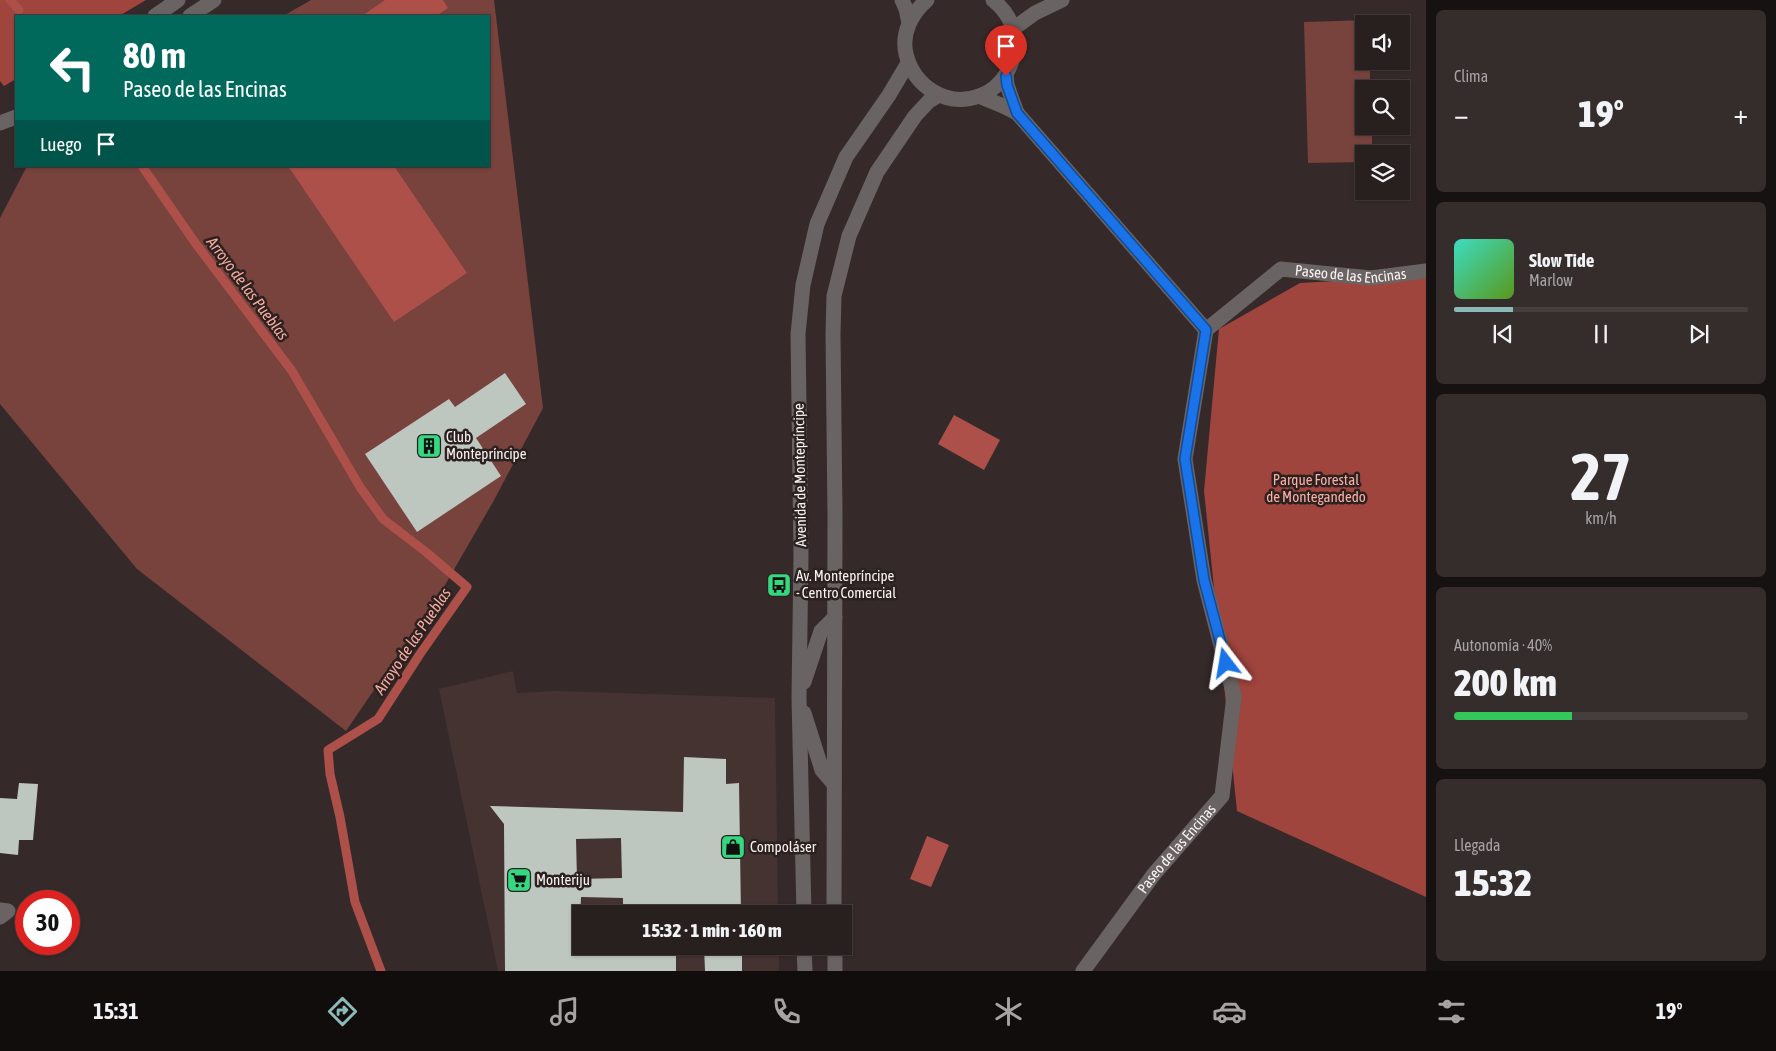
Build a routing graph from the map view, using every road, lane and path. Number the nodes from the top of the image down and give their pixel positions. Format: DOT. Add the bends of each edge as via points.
graph roads {
  1 [pos="178,0"];
  2 [pos="214,0"];
  3 [pos="902,0"];
  4 [pos="927,0"];
  5 [pos="993,0"];
  6 [pos="1062,0"];
  7 [pos="156,15"];
  8 [pos="192,15"];
  9 [pos="909,23"];
  10 [pos="1013,29"];
  11 [pos="908,63"];
  12 [pos="1006,76"];
  13 [pos="940,95"];
  14 [pos="979,96"];
  15 [pos="1017,113"];
  16 [pos="15,117"];
  17 [pos="0,123"];
  18 [pos="1426,271"];
  19 [pos="1206,330"];
  20 [pos="835,616"];
  21 [pos="799,697"];
  22 [pos="834,784"];
  23 [pos="804,905"];
  24 [pos="834,905"];
  25 [pos="0,910"];
  26 [pos="0,917"];
  27 [pos="804,955"];
  28 [pos="835,955"];
  29 [pos="805,971"];
  30 [pos="835,971"];
  31 [pos="1083,971"];
  1 -- 7 [label="street"];
  2 -- 8 [label="street"];
  3 -- 9 [label="street"];
  4 -- 9 [label="street"];
  5 -- 10 [label="street" via="1008,17"];
  6 -- 10 [label="street" via="1035,13"];
  9 -- 11 [label="street" via="905,50"];
  10 -- 12 [label="street" via="1014,53"];
  11 -- 13 [label="street" via="921,82"];
  11 -- 21 [label="street, Avenida de Montepríncipe" via="846,157 817,224 803,285 798,334"];
  12 -- 14 [label="street"];
  12 -- 15 [label="street"];
  13 -- 14 [label="street" via="952,99"];
  13 -- 20 [label="street" via="915,116 877,172 849,236 834,296"];
  14 -- 15 [label="street"];
  15 -- 19 [label="street"];
  16 -- 17 [label="street"];
  18 -- 19 [label="street, Paseo de las Encinas" via="1371,278 1282,269"];
  19 -- 31 [label="street, Paseo de las Encinas" via="1185,459 1204,580 1234,696 1222,796 1154,874"];
  20 -- 21 [label="street" via="821,631"];
  20 -- 22 [label="street"];
  21 -- 22 [label="street" via="822,770"];
  21 -- 23 [label="street, Avenida de Montepríncipe"];
  22 -- 24 [label="street"];
  25 -- 26 [label="street" via="8,911"];
  27 -- 29 [label="street"];
  28 -- 30 [label="street"];
}
